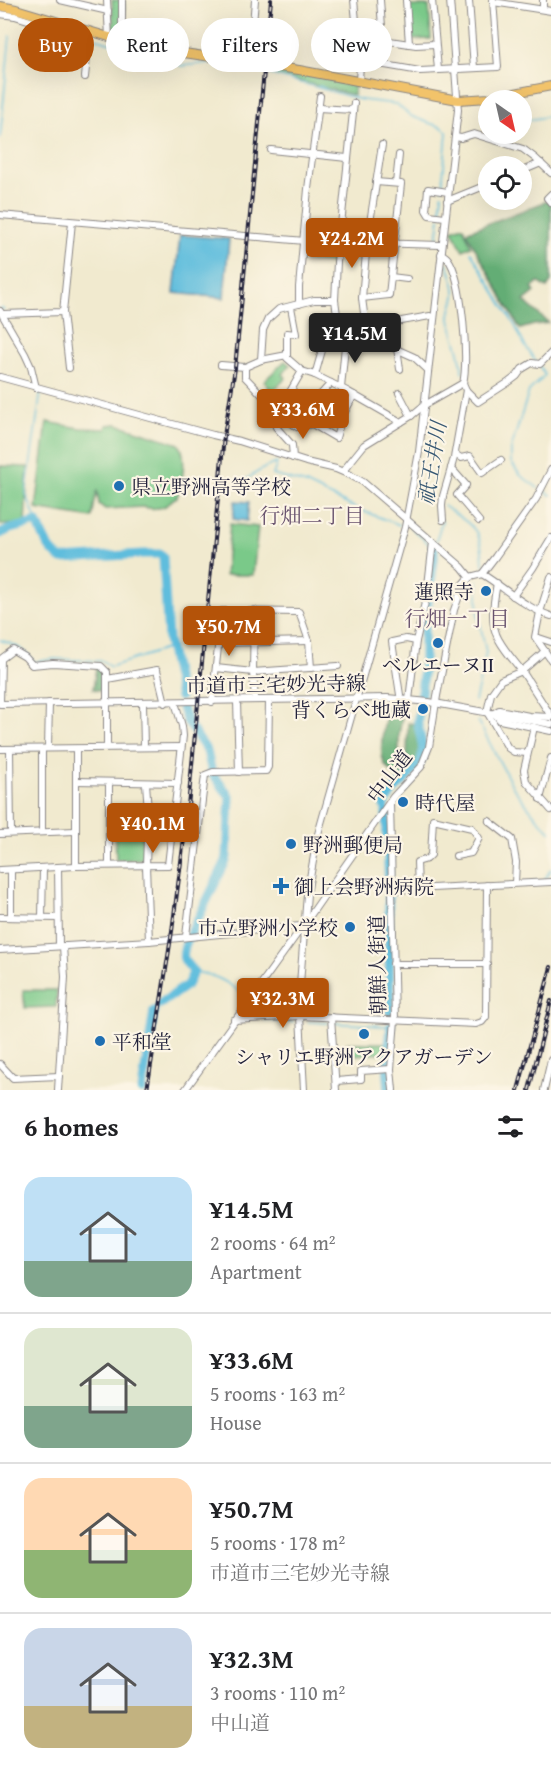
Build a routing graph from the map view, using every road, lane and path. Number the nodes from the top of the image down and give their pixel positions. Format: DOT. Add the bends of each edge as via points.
graph roads {
  1 [pos="60,0"];
  2 [pos="107,0"];
  3 [pos="122,0"];
  4 [pos="255,0"];
  5 [pos="354,0"];
  6 [pos="380,0"];
  7 [pos="406,0"];
  8 [pos="432,0"];
  9 [pos="450,0"];
  10 [pos="469,0"];
  11 [pos="543,0"];
  12 [pos="71,1"];
  13 [pos="493,1"];
  14 [pos="0,6"];
  15 [pos="543,9"];
  16 [pos="551,11"];
  17 [pos="108,12"];
  18 [pos="0,14"];
  19 [pos="108,18"];
  20 [pos="122,18"];
  21 [pos="254,18"];
  22 [pos="356,18"];
  23 [pos="381,18"];
  24 [pos="106,36"];
  25 [pos="392,41"];
  26 [pos="409,44"];
  27 [pos="435,44"];
  28 [pos="392,66"];
  29 [pos="474,68"];
  30 [pos="455,69"];
  31 [pos="438,70"];
  32 [pos="299,71"];
  33 [pos="360,72"];
  34 [pos="85,77"];
  35 [pos="359,81"];
  36 [pos="551,86"];
  37 [pos="320,96"];
  38 [pos="458,100"];
  39 [pos="354,103"];
  40 [pos="318,108"];
  41 [pos="353,110"];
  42 [pos="455,137"];
  43 [pos="382,145"];
  44 [pos="271,150"];
  45 [pos="312,155"];
  46 [pos="399,155"];
  47 [pos="347,158"];
  48 [pos="541,163"];
  49 [pos="532,167"];
  50 [pos="551,173"];
  51 [pos="376,182"];
  52 [pos="396,183"];
  53 [pos="478,188"];
  54 [pos="444,191"];
  55 [pos="551,194"];
  56 [pos="447,201"];
  57 [pos="551,203"];
  58 [pos="0,216"];
  59 [pos="441,216"];
  60 [pos="72,222"];
  61 [pos="304,241"];
  62 [pos="339,242"];
  63 [pos="367,242"];
  64 [pos="395,243"];
  65 [pos="441,245"];
  66 [pos="441,254"];
  67 [pos="391,277"];
  68 [pos="407,279"];
  69 [pos="362,298"];
  70 [pos="335,300"];
  71 [pos="299,304"];
  72 [pos="291,307"];
  73 [pos="63,312"];
  74 [pos="2,313"];
  75 [pos="430,316"];
  76 [pos="390,323"];
  77 [pos="367,336"];
  78 [pos="344,340"];
  79 [pos="323,347"];
  80 [pos="397,348"];
  81 [pos="551,353"];
  82 [pos="287,355"];
  83 [pos="261,360"];
  84 [pos="221,365"];
  85 [pos="245,367"];
  86 [pos="69,368"];
  87 [pos="399,369"];
  88 [pos="428,370"];
  89 [pos="302,371"];
  90 [pos="315,375"];
  91 [pos="0,377"];
  92 [pos="463,382"];
  93 [pos="331,383"];
  94 [pos="36,388"];
  95 [pos="341,388"];
  96 [pos="466,390"];
  97 [pos="399,393"];
  98 [pos="354,395"];
  99 [pos="423,406"];
  100 [pos="279,411"];
  101 [pos="411,416"];
  102 [pos="284,418"];
  103 [pos="401,422"];
  104 [pos="312,424"];
  105 [pos="455,454"];
  106 [pos="295,458"];
  107 [pos="501,460"];
  108 [pos="451,468"];
  109 [pos="551,470"];
  110 [pos="343,471"];
  111 [pos="407,519"];
  112 [pos="443,520"];
  113 [pos="479,521"];
  114 [pos="551,538"];
  115 [pos="432,545"];
  116 [pos="482,574"];
  117 [pos="470,577"];
  118 [pos="551,577"];
  119 [pos="497,583"];
  120 [pos="513,596"];
  121 [pos="254,610"];
  122 [pos="540,612"];
  123 [pos="551,616"];
  124 [pos="535,637"];
  125 [pos="309,641"];
  126 [pos="416,641"];
  127 [pos="253,642"];
  128 [pos="551,642"];
  129 [pos="219,643"];
  130 [pos="545,651"];
  131 [pos="551,660"];
  132 [pos="338,666"];
  133 [pos="216,668"];
  134 [pos="311,668"];
  135 [pos="522,671"];
  136 [pos="252,672"];
  137 [pos="107,679"];
  138 [pos="400,695"];
  139 [pos="357,698"];
  140 [pos="255,700"];
  141 [pos="269,700"];
  142 [pos="409,700"];
  143 [pos="237,701"];
  144 [pos="175,702"];
  145 [pos="212,702"];
  146 [pos="0,703"];
  147 [pos="106,703"];
  148 [pos="143,703"];
  149 [pos="165,703"];
  150 [pos="436,703"];
  151 [pos="49,704"];
  152 [pos="491,713"];
  153 [pos="551,716"];
  154 [pos="551,724"];
  155 [pos="534,727"];
  156 [pos="551,730"];
  157 [pos="107,747"];
  158 [pos="144,747"];
  159 [pos="181,747"];
  160 [pos="45,748"];
  161 [pos="0,749"];
  162 [pos="10,749"];
  163 [pos="76,749"];
  164 [pos="527,753"];
  165 [pos="551,758"];
  166 [pos="239,771"];
  167 [pos="76,781"];
  168 [pos="108,782"];
  169 [pos="146,783"];
  170 [pos="178,783"];
  171 [pos="540,799"];
  172 [pos="390,803"];
  173 [pos="551,810"];
  174 [pos="489,821"];
  175 [pos="75,831"];
  176 [pos="42,832"];
  177 [pos="11,833"];
  178 [pos="0,834"];
  179 [pos="456,856"];
  180 [pos="109,865"];
  181 [pos="76,866"];
  182 [pos="146,866"];
  183 [pos="58,867"];
  184 [pos="43,868"];
  185 [pos="0,870"];
  186 [pos="11,870"];
  187 [pos="551,882"];
  188 [pos="514,883"];
  189 [pos="487,885"];
  190 [pos="418,889"];
  191 [pos="392,890"];
  192 [pos="0,917"];
  193 [pos="11,917"];
  194 [pos="42,917"];
  195 [pos="58,918"];
  196 [pos="305,923"];
  197 [pos="186,936"];
  198 [pos="149,941"];
  199 [pos="61,946"];
  200 [pos="0,950"];
  201 [pos="393,964"];
  202 [pos="487,964"];
  203 [pos="300,1016"];
  204 [pos="234,1020"];
  205 [pos="395,1020"];
  206 [pos="331,1022"];
  207 [pos="551,1060"];
  208 [pos="0,1064"];
  209 [pos="388,1069"];
  210 [pos="59,1076"];
  211 [pos="336,1081"];
  212 [pos="58,1090"];
  213 [pos="185,1090"];
  214 [pos="304,1090"];
  215 [pos="336,1090"];
  216 [pos="393,1090"];
  217 [pos="544,1090"];
  1 -- 12 [label="street"];
  2 -- 17 [label="street"];
  3 -- 20 [label="street"];
  4 -- 21 [label="street"];
  5 -- 22 [label="street"];
  6 -- 23 [label="street"];
  7 -- 26 [label="street"];
  8 -- 27 [label="street"];
  9 -- 30 [label="street"];
  10 -- 29 [label="street"];
  11 -- 15 [label="street"];
  12 -- 17 [label="street"];
  13 -- 15 [label="street"];
  13 -- 29 [label="street" via="498,67"];
  14 -- 24 [label="main road"];
  15 -- 16 [label="street"];
  17 -- 19 [label="street"];
  18 -- 34 [label="street" via="89,39"];
  25 -- 26 [label="street"];
  26 -- 27 [label="street"];
  27 -- 31 [label="street"];
  28 -- 31 [label="street"];
  29 -- 30 [label="street"];
  30 -- 31 [label="street"];
  30 -- 38 [label="street"];
  32 -- 35 [label="main road"];
  33 -- 35 [label="street"];
  35 -- 38 [label="main road"];
  36 -- 38 [label="main road"];
  37 -- 40 [label="street"];
  38 -- 42 [label="street"];
  39 -- 41 [label="street"];
  40 -- 41 [label="street"];
  40 -- 45 [label="street"];
  41 -- 47 [label="street"];
  42 -- 48 [label="street" via="474,135 523,149"];
  42 -- 54 [label="street"];
  43 -- 51 [label="street"];
  44 -- 45 [label="street"];
  45 -- 47 [label="street"];
  45 -- 61 [label="street"];
  46 -- 52 [label="street"];
  47 -- 62 [label="street"];
  48 -- 49 [label="street"];
  48 -- 50 [label="street"];
  51 -- 52 [label="street"];
  51 -- 63 [label="street"];
  52 -- 64 [label="street" via="401,184"];
  53 -- 56 [label="street"];
  54 -- 56 [label="street"];
  54 -- 59 [label="street" via="428,189 426,210 429,215"];
  55 -- 57 [label="street" via="547,198"];
  56 -- 59 [label="street"];
  58 -- 60 [label="street"];
  59 -- 65 [label="street"];
  60 -- 61 [label="street"];
  60 -- 73 [label="street"];
  61 -- 62 [label="street"];
  61 -- 71 [label="street"];
  62 -- 63 [label="street"];
  62 -- 70 [label="street"];
  63 -- 64 [label="street"];
  63 -- 69 [label="street"];
  64 -- 65 [label="street"];
  64 -- 67 [label="street"];
  65 -- 66 [label="street"];
  66 -- 88 [label="street"];
  66 -- 92 [label="street" via="449,260 460,294"];
  67 -- 68 [label="street"];
  67 -- 69 [label="street" via="389,295"];
  69 -- 77 [label="street"];
  70 -- 71 [label="street"];
  70 -- 78 [label="street"];
  71 -- 72 [label="street"];
  72 -- 82 [label="street" via="296,334 287,333"];
  72 -- 83 [label="street" via="279,309 268,319 263,330"];
  73 -- 74 [label="street"];
  73 -- 86 [label="street"];
  74 -- 94 [label="street" via="28,361"];
  75 -- 76 [label="street"];
  77 -- 78 [label="street"];
  77 -- 80 [label="street"];
  78 -- 95 [label="street"];
  79 -- 90 [label="street"];
  80 -- 87 [label="street"];
  80 -- 88 [label="street"];
  81 -- 96 [label="street" via="540,364 532,363 522,369 478,402"];
  82 -- 83 [label="street"];
  82 -- 89 [label="street"];
  83 -- 85 [label="street"];
  84 -- 85 [label="street"];
  85 -- 100 [label="street" via="245,378"];
  88 -- 99 [label="street"];
  89 -- 90 [label="street"];
  89 -- 100 [label="street"];
  90 -- 93 [label="street"];
  91 -- 94 [label="street"];
  92 -- 96 [label="street"];
  92 -- 99 [label="street"];
  93 -- 95 [label="street"];
  93 -- 104 [label="street" via="314,402"];
  94 -- 106 [label="street"];
  95 -- 98 [label="street"];
  96 -- 105 [label="street"];
  97 -- 101 [label="street"];
  98 -- 103 [label="street"];
  98 -- 104 [label="street" via="336,438"];
  99 -- 101 [label="street"];
  99 -- 111 [label="street"];
  100 -- 102 [label="street"];
  101 -- 103 [label="street"];
  102 -- 104 [label="street" via="297,427"];
  102 -- 106 [label="street" via="276,426 292,445"];
  103 -- 110 [label="street" via="364,445"];
  105 -- 107 [label="street" via="461,458 470,456 482,473"];
  105 -- 108 [label="street"];
  106 -- 110 [label="street"];
  108 -- 112 [label="street" via="442,506"];
  108 -- 113 [label="street" via="466,485 457,495"];
  109 -- 116 [label="street" via="536,499"];
  110 -- 111 [label="street" via="363,482"];
  111 -- 115 [label="street"];
  111 -- 139 [label="street"];
  114 -- 120 [label="street"];
  115 -- 117 [label="street"];
  115 -- 126 [label="street" via="427,594"];
  116 -- 117 [label="street"];
  116 -- 119 [label="street"];
  117 -- 150 [label="street, 中山道" via="454,610"];
  118 -- 122 [label="street"];
  119 -- 120 [label="street"];
  119 -- 135 [label="street" via="496,634"];
  120 -- 122 [label="street"];
  121 -- 125 [label="street" via="299,612"];
  121 -- 127 [label="street"];
  121 -- 129 [label="street" via="222,610"];
  122 -- 123 [label="street"];
  122 -- 124 [label="street"];
  124 -- 128 [label="street"];
  124 -- 130 [label="street"];
  125 -- 127 [label="street"];
  125 -- 134 [label="street"];
  126 -- 138 [label="street" via="392,642"];
  126 -- 142 [label="street"];
  127 -- 129 [label="street"];
  127 -- 136 [label="street"];
  129 -- 133 [label="street"];
  130 -- 131 [label="street"];
  130 -- 135 [label="street"];
  132 -- 134 [label="street"];
  133 -- 136 [label="street"];
  133 -- 145 [label="street"];
  134 -- 136 [label="street"];
  135 -- 152 [label="street" via="501,680 491,694"];
  135 -- 153 [label="street"];
  136 -- 140 [label="street"];
  137 -- 146 [label="street" via="101,666 32,665 10,650 1,658"];
  137 -- 147 [label="street"];
  137 -- 149 [label="street" via="157,670"];
  139 -- 141 [label="street, 市道市三宅妙光寺線"];
  139 -- 142 [label="street, 市道市三宅妙光寺線"];
  139 -- 196 [label="street" via="318,834"];
  140 -- 141 [label="street, 市道市三宅妙光寺線"];
  140 -- 143 [label="street, 市道市三宅妙光寺線"];
  141 -- 166 [label="street" via="268,767 266,771"];
  142 -- 150 [label="street, 市道市三宅妙光寺線"];
  143 -- 145 [label="street, 市道市三宅妙光寺線"];
  143 -- 166 [label="street"];
  144 -- 145 [label="street, 市道市三宅妙光寺線"];
  144 -- 149 [label="street, 市道市三宅妙光寺線"];
  144 -- 159 [label="street" via="182,726"];
  146 -- 151 [label="street, 市道市三宅妙光寺線"];
  147 -- 148 [label="street, 市道市三宅妙光寺線"];
  147 -- 151 [label="street, 市道市三宅妙光寺線"];
  147 -- 157 [label="street"];
  148 -- 149 [label="street, 市道市三宅妙光寺線"];
  148 -- 158 [label="street"];
  150 -- 152 [label="street, 市道市三宅妙光寺線"];
  150 -- 172 [label="street, 中山道" via="425,759"];
  151 -- 160 [label="street"];
  152 -- 153 [label="street" via="499,710"];
  152 -- 154 [label="street, 市道市三宅妙光寺線"];
  152 -- 155 [label="street" via="500,720"];
  152 -- 164 [label="street" via="508,748"];
  155 -- 156 [label="street"];
  155 -- 164 [label="street"];
  157 -- 158 [label="street"];
  157 -- 163 [label="street"];
  158 -- 159 [label="street"];
  159 -- 170 [label="street"];
  160 -- 162 [label="street"];
  160 -- 163 [label="street"];
  160 -- 176 [label="street"];
  161 -- 162 [label="street"];
  162 -- 177 [label="street"];
  163 -- 167 [label="street"];
  164 -- 171 [label="street" via="526,781"];
  165 -- 171 [label="street"];
  166 -- 197 [label="street" via="205,775"];
  167 -- 168 [label="street"];
  167 -- 175 [label="street"];
  168 -- 169 [label="street"];
  168 -- 180 [label="street"];
  169 -- 170 [label="street"];
  169 -- 182 [label="street"];
  170 -- 182 [label="street" via="168,865"];
  171 -- 173 [label="street"];
  172 -- 191 [label="street, 朝鮮人街道"];
  172 -- 196 [label="street, 中山道"];
  174 -- 188 [label="street" via="512,838"];
  175 -- 176 [label="street"];
  175 -- 181 [label="street"];
  176 -- 177 [label="street"];
  177 -- 178 [label="street"];
  179 -- 190 [label="street" via="471,853 479,838 472,828 433,819 431,855 417,862"];
  180 -- 181 [label="street"];
  180 -- 182 [label="street"];
  181 -- 183 [label="street"];
  182 -- 198 [label="street"];
  183 -- 184 [label="street"];
  183 -- 195 [label="street"];
  184 -- 186 [label="street"];
  184 -- 194 [label="street"];
  185 -- 186 [label="street"];
  186 -- 193 [label="street"];
  187 -- 188 [label="street"];
  188 -- 189 [label="street"];
  189 -- 190 [label="street"];
  189 -- 202 [label="street"];
  190 -- 191 [label="street"];
  191 -- 201 [label="street, 朝鮮人街道"];
  192 -- 193 [label="street"];
  193 -- 194 [label="street"];
  194 -- 195 [label="street"];
  195 -- 199 [label="street"];
  196 -- 197 [label="street"];
  196 -- 203 [label="street"];
  196 -- 204 [label="street, 中山道"];
  197 -- 198 [label="street"];
  198 -- 199 [label="street"];
  199 -- 200 [label="street"];
  199 -- 210 [label="street" via="65,977"];
  201 -- 202 [label="street"];
  201 -- 205 [label="street, 朝鮮人街道"];
  202 -- 205 [label="street" via="486,1017 482,1022"];
  203 -- 204 [label="street"];
  203 -- 206 [label="street"];
  203 -- 214 [label="street"];
  204 -- 213 [label="street, 中山道"];
  205 -- 206 [label="street"];
  205 -- 209 [label="street, 朝鮮人街道"];
  206 -- 211 [label="street"];
  207 -- 217 [label="street"];
  208 -- 210 [label="street" via="13,1078"];
  209 -- 211 [label="street" via="361,1071 361,1079"];
  209 -- 216 [label="street, 朝鮮人街道"];
  210 -- 212 [label="street"];
  211 -- 215 [label="street"];
}
